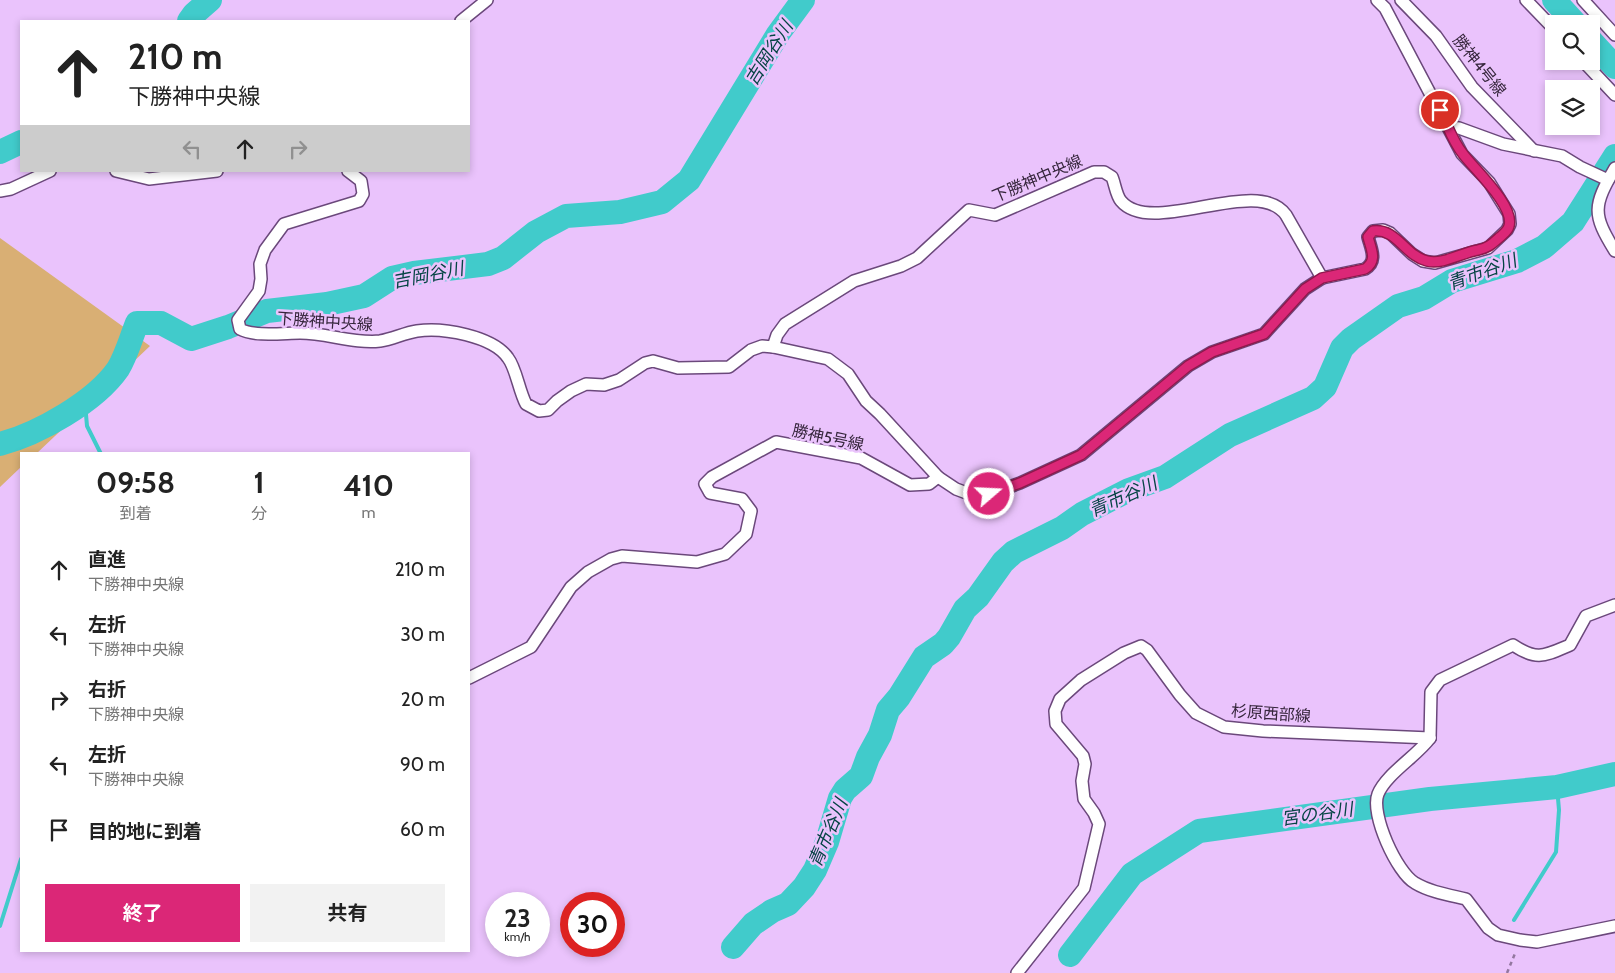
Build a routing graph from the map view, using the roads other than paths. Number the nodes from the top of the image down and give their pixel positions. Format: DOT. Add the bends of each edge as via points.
graph roads {
  1 [pos="487,0"];
  2 [pos="1377,0"];
  3 [pos="1401,0"];
  4 [pos="1526,0"];
  5 [pos="1583,0"];
  6 [pos="462,20"];
  7 [pos="1545,20"];
  8 [pos="1615,35"];
  9 [pos="1591,70"];
  10 [pos="1615,95"];
  11 [pos="1449,128"];
  12 [pos="1534,152"];
  13 [pos="1615,168"];
  14 [pos="48,172"];
  15 [pos="120,172"];
  16 [pos="208,172"];
  17 [pos="349,172"];
  18 [pos="1604,178"];
  19 [pos="0,191"];
  20 [pos="1615,251"];
  21 [pos="1322,278"];
  22 [pos="774,347"];
  23 [pos="938,477"];
  24 [pos="1615,606"];
  25 [pos="470,678"];
  26 [pos="1430,738"];
  27 [pos="1615,926"];
  28 [pos="1017,973"];
  1 -- 6 [label="street"];
  2 -- 11 [label="street" via="1385,8"];
  3 -- 12 [label="street, 勝神4号線" via="1436,36 1472,87"];
  4 -- 7 [label="street"];
  5 -- 8 [label="street"];
  9 -- 10 [label="street"];
  11 -- 12 [label="street" via="1459,128"];
  11 -- 21 [label="street" via="1462,154 1489,182 1509,214 1507,230 1488,248 1435,263 1423,261 1412,254 1390,233 1373,231 1368,237 1374,260 1371,265"];
  12 -- 18 [label="street" via="1562,156"];
  13 -- 18 [label="street"];
  14 -- 19 [label="street"];
  15 -- 16 [label="street" via="149,179"];
  17 -- 22 [label="street, 下勝神中央線" via="361,181 363,194 359,201 284,224 265,250 260,264 259,291 239,325 251,333 307,333 368,342 425,330 474,337 490,342 509,359 526,404 539,411 548,410 564,396 586,384 604,385 619,380 645,363 653,361 678,368 729,367 751,350 762,346"];
  18 -- 20 [label="street" via="1597,214"];
  21 -- 22 [label="street, 下勝神中央線" via="1282,209 1271,203 1246,201 1182,210 1130,209 1121,201 1112,176 1094,172 1004,212 988,214 969,210 916,258 854,281 785,324"];
  21 -- 23 [label="street" via="1305,289 1264,334 1212,352 1188,366 1081,455 989,494 972,495"];
  22 -- 23 [label="street" via="828,359 848,374 866,401"];
  23 -- 25 [label="street, 勝神5号線" via="929,484 910,485 861,458 776,442 705,484 710,493 742,499 751,511 746,534 725,554 697,562 622,556 611,559 588,572 571,587 531,647"];
  24 -- 26 [label="street" via="1586,616 1570,645 1538,656 1529,656 1513,646 1440,680 1431,692"];
  26 -- 27 [label="street" via="1395,771 1378,795 1378,818 1390,849 1414,883 1466,899 1488,928 1498,935 1520,940 1537,942"];
  26 -- 28 [label="street, 杉原西部線" via="1224,727 1196,713 1141,646 1124,653 1082,680 1060,699 1055,711 1056,724 1083,756 1084,798 1099,824 1084,888"];
}
